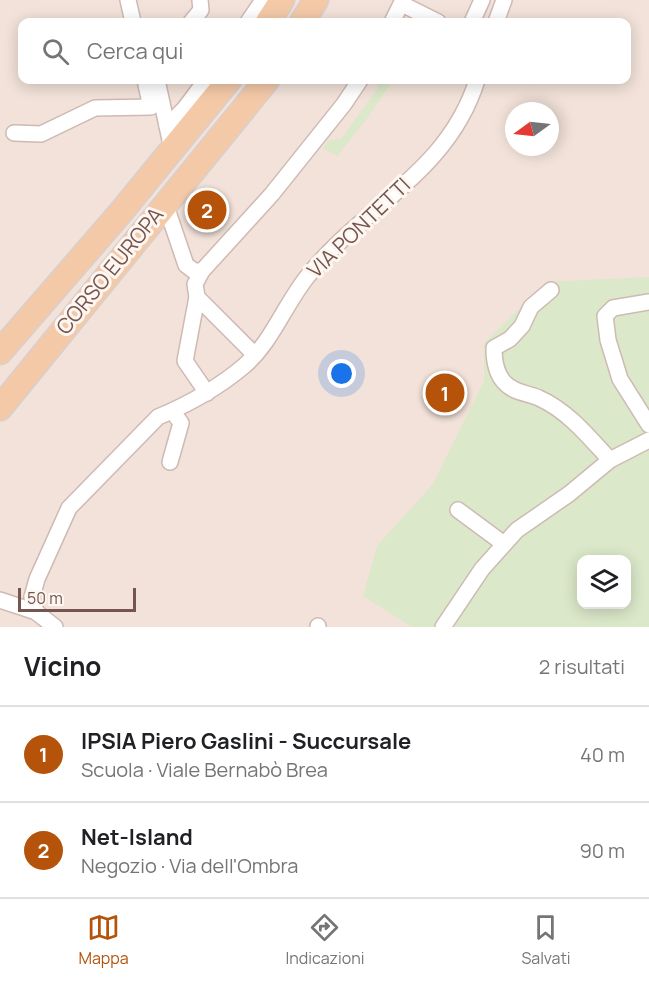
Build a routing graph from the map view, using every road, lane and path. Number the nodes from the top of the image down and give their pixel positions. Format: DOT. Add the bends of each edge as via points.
graph roads {
  1 [pos="128,0"];
  2 [pos="200,0"];
  3 [pos="263,0"];
  4 [pos="282,0"];
  5 [pos="316,0"];
  6 [pos="482,0"];
  7 [pos="504,0"];
  8 [pos="403,2"];
  9 [pos="132,18"];
  10 [pos="194,18"];
  11 [pos="251,18"];
  12 [pos="271,18"];
  13 [pos="305,18"];
  14 [pos="394,18"];
  15 [pos="431,18"];
  16 [pos="474,18"];
  17 [pos="497,18"];
  18 [pos="146,84"];
  19 [pos="158,84"];
  20 [pos="203,84"];
  21 [pos="226,84"];
  22 [pos="264,84"];
  23 [pos="357,84"];
  24 [pos="475,84"];
  25 [pos="167,126"];
  26 [pos="14,133"];
  27 [pos="172,149"];
  28 [pos="165,203"];
  29 [pos="202,271"];
  30 [pos="551,290"];
  31 [pos="196,297"];
  32 [pos="649,302"];
  33 [pos="0,351"];
  34 [pos="255,355"];
  35 [pos="207,393"];
  36 [pos="0,408"];
  37 [pos="173,412"];
  38 [pos="648,421"];
  39 [pos="649,440"];
  40 [pos="610,460"];
  41 [pos="170,462"];
  42 [pos="458,510"];
  43 [pos="504,544"];
  44 [pos="0,600"];
  45 [pos="36,612"];
  46 [pos="55,627"];
  47 [pos="443,627"];
  1 -- 9 [label="street"];
  2 -- 10 [label="street" via="201,10"];
  3 -- 11 [label="street"];
  4 -- 12 [label="main road"];
  5 -- 13 [label="main road"];
  6 -- 16 [label="street"];
  7 -- 17 [label="street"];
  8 -- 14 [label="street"];
  8 -- 15 [label="street"];
  18 -- 26 [label="street" via="151,107 96,108 41,134"];
  19 -- 25 [label="street"];
  20 -- 25 [label="street"];
  21 -- 27 [label="main road, CORSO EUROPA"];
  22 -- 28 [label="main road, CORSO EUROPA"];
  23 -- 29 [label="street" via="272,194"];
  24 -- 34 [label="street, VIA PONTETTI" via="459,123 438,153 323,258"];
  25 -- 27 [label="street"];
  27 -- 33 [label="main road, CORSO EUROPA"];
  28 -- 29 [label="street" via="186,265"];
  28 -- 36 [label="main road, CORSO EUROPA"];
  29 -- 31 [label="street" via="195,284"];
  30 -- 40 [label="street" via="531,307 510,339 494,348 498,375 512,389 539,398 560,411"];
  31 -- 34 [label="street"];
  31 -- 35 [label="street" via="185,362"];
  32 -- 38 [label="street" via="613,309 605,316 620,379"];
  34 -- 35 [label="street, VIA PONTETTI"];
  35 -- 37 [label="street, VIA PONTETTI"];
  37 -- 41 [label="street" via="181,423"];
  37 -- 45 [label="street, VIA PONTETTI" via="150,424 69,508 37,579 32,597"];
  39 -- 40 [label="street"];
  40 -- 43 [label="street"];
  42 -- 43 [label="street"];
  43 -- 47 [label="street"];
  44 -- 45 [label="street"];
  45 -- 46 [label="street"];
}
